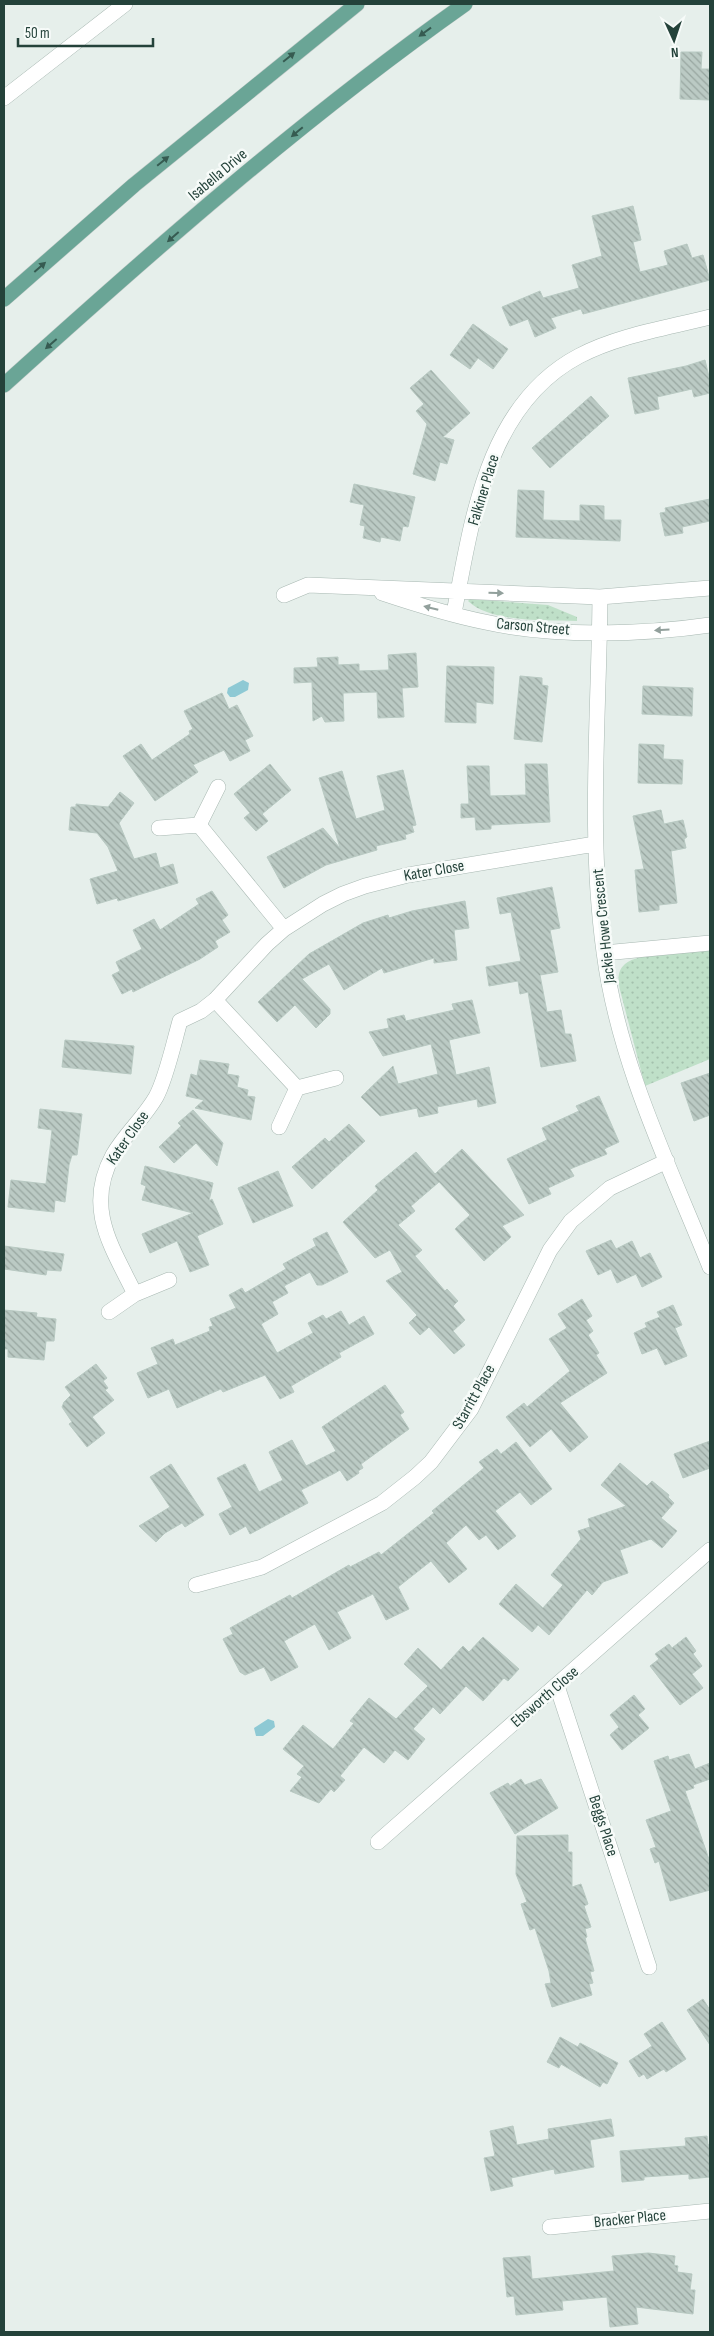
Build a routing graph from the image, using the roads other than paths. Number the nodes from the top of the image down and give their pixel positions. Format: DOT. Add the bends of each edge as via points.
graph roads {
  1 [pos="125,4"];
  2 [pos="357,4"];
  3 [pos="465,4"];
  4 [pos="4,98"];
  5 [pos="4,299"];
  6 [pos="710,317"];
  7 [pos="4,385"];
  8 [pos="360,586"];
  9 [pos="710,588"];
  10 [pos="458,591"];
  11 [pos="284,595"];
  12 [pos="600,597"];
  13 [pos="454,613"];
  14 [pos="710,625"];
  15 [pos="600,631"];
  16 [pos="218,787"];
  17 [pos="199,825"];
  18 [pos="159,828"];
  19 [pos="596,844"];
  20 [pos="284,930"];
  21 [pos="710,942"];
  22 [pos="604,953"];
  23 [pos="215,1000"];
  24 [pos="336,1078"];
  25 [pos="297,1088"];
  26 [pos="279,1127"];
  27 [pos="667,1160"];
  28 [pos="710,1267"];
  29 [pos="169,1280"];
  30 [pos="135,1294"];
  31 [pos="109,1312"];
  32 [pos="710,1550"];
  33 [pos="196,1584"];
  34 [pos="557,1686"];
  35 [pos="378,1842"];
  36 [pos="649,1967"];
  37 [pos="710,2211"];
  38 [pos="550,2227"];
  1 -- 4 [label="street"];
  5 -- 2 [label="main road, one-way" via="142,178"];
  3 -- 7 [label="main road, Isabella Drive, one-way" via="326,109 180,230"];
  6 -- 10 [label="street, Falkiner Place" via="610,342 578,356 549,377 523,404 493,453 485,475"];
  8 -- 10 [label="street, Carson Street"];
  8 -- 11 [label="street, Carson Street" via="308,585"];
  13 -- 8 [label="street, Carson Street, one-way"];
  9 -- 12 [label="street, Carson Street"];
  10 -- 12 [label="street, Carson Street, one-way"];
  10 -- 13 [label="street, Falkiner Place"];
  12 -- 15 [label="street, Jackie Howe Crescent"];
  13 -- 15 [label="street, Carson Street" via="517,627"];
  14 -- 15 [label="street, Carson Street, one-way" via="671,630"];
  15 -- 19 [label="street, Jackie Howe Crescent"];
  16 -- 17 [label="street"];
  17 -- 18 [label="street"];
  17 -- 20 [label="street"];
  19 -- 20 [label="street, Kater Close" via="408,875 365,886 323,904"];
  19 -- 22 [label="street, Jackie Howe Crescent"];
  20 -- 23 [label="street, Kater Close"];
  21 -- 22 [label="street"];
  22 -- 27 [label="street, Jackie Howe Crescent" via="618,1026 635,1081"];
  23 -- 25 [label="street"];
  23 -- 30 [label="street, Kater Close" via="201,1012 180,1021 158,1095 113,1154 103,1177 100,1203 103,1229"];
  24 -- 25 [label="street"];
  25 -- 26 [label="street"];
  27 -- 28 [label="street, Jackie Howe Crescent"];
  27 -- 33 [label="street, Starritt Place" via="610,1188 571,1221 550,1250 471,1409 448,1442 415,1477 382,1503 262,1567"];
  29 -- 30 [label="street"];
  30 -- 31 [label="street"];
  32 -- 34 [label="street, Ebsworth Close"];
  34 -- 35 [label="street, Ebsworth Close"];
  34 -- 36 [label="street, Beggs Place"];
  37 -- 38 [label="street, Bracker Place"];
}
